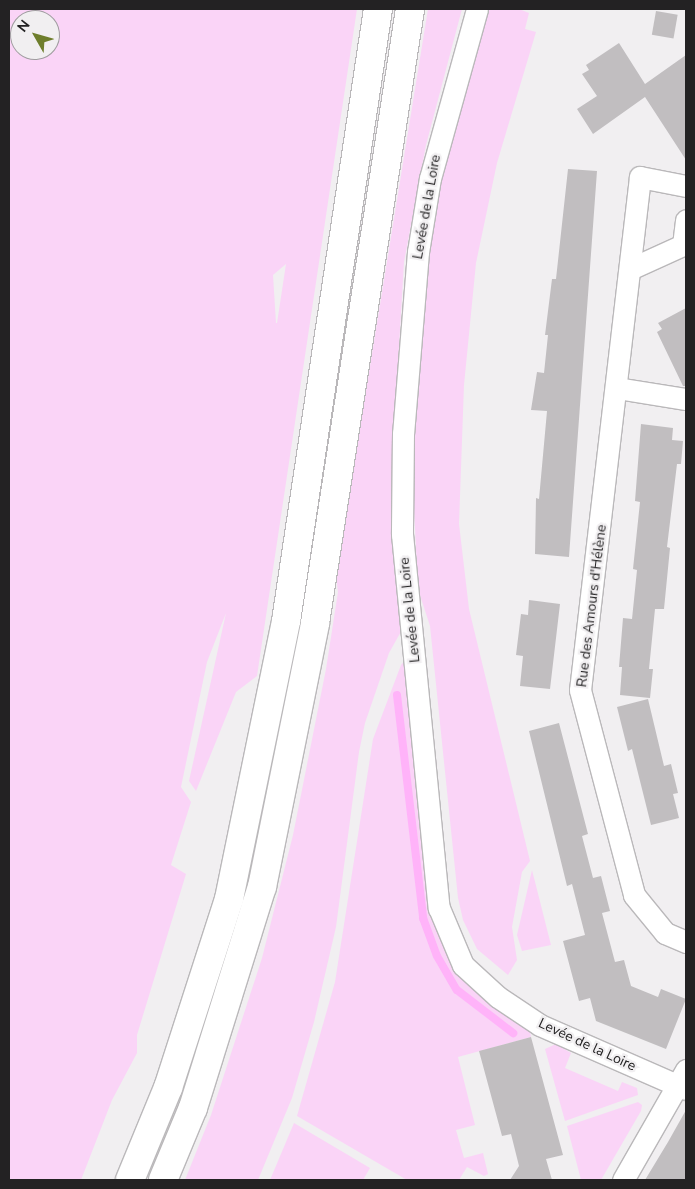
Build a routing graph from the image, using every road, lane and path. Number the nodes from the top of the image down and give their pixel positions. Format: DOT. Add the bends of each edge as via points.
graph roads {
  1 [pos="378,9"];
  2 [pos="410,9"];
  3 [pos="477,9"];
  4 [pos="686,186"];
  5 [pos="686,220"];
  6 [pos="630,270"];
  7 [pos="617,388"];
  8 [pos="686,399"];
  9 [pos="686,942"];
  10 [pos="683,1081"];
  11 [pos="130,1180"];
  12 [pos="162,1180"];
  13 [pos="623,1180"];
  1 -- 11 [label="highway" via="286,621 231,889 168,1088"];
  2 -- 12 [label="highway" via="315,623 262,887 193,1108"];
  3 -- 10 [label="street, Levée de la Loire" via="429,187 418,252 403,433 402,534 439,908 462,965 498,997 540,1025"];
  4 -- 6 [label="street, Rue des Amours d'Hélène" via="640,177"];
  5 -- 6 [label="street" via="683,245"];
  6 -- 7 [label="street, Rue des Amours d'Hélène"];
  7 -- 8 [label="street"];
  7 -- 9 [label="street, Rue des Amours d'Hélène" via="580,690 634,895 665,933"];
  10 -- 13 [label="street"];
}
